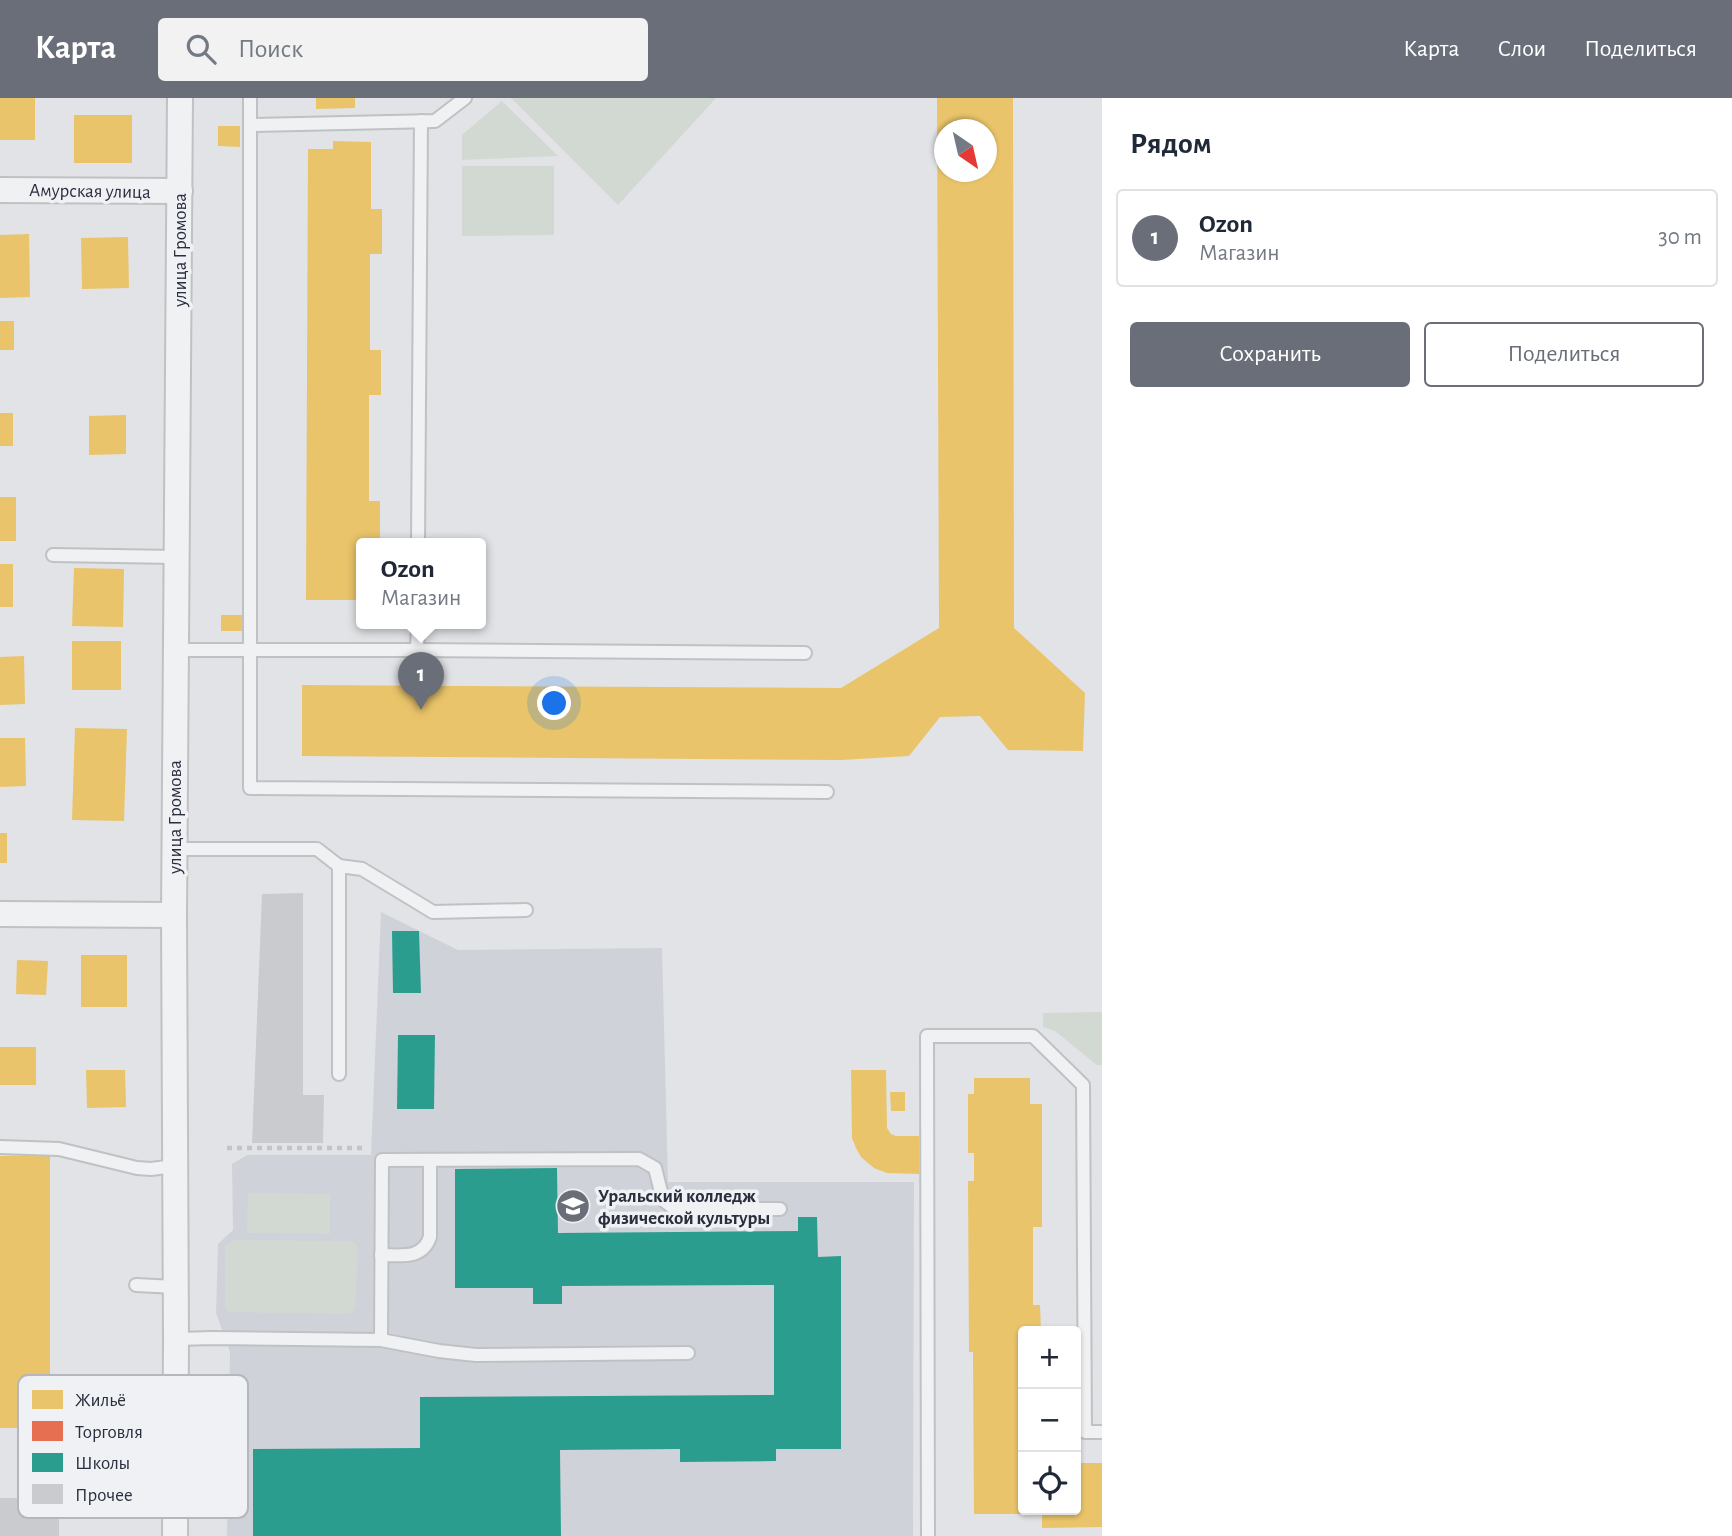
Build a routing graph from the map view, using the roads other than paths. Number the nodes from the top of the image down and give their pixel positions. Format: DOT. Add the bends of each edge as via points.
graph roads {
  1 [pos="180,98"];
  2 [pos="250,98"];
  3 [pos="465,98"];
  4 [pos="421,121"];
  5 [pos="250,125"];
  6 [pos="0,190"];
  7 [pos="180,191"];
  8 [pos="418,538"];
  9 [pos="53,555"];
  10 [pos="176,557"];
  11 [pos="418,629"];
  12 [pos="176,650"];
  13 [pos="251,650"];
  14 [pos="417,650"];
  15 [pos="806,653"];
  16 [pos="827,792"];
  17 [pos="174,849"];
  18 [pos="339,866"];
  19 [pos="526,911"];
  20 [pos="0,914"];
  21 [pos="174,915"];
  22 [pos="339,1074"];
  23 [pos="0,1147"];
  24 [pos="430,1160"];
  25 [pos="174,1166"];
  26 [pos="780,1209"];
  27 [pos="381,1255"];
  28 [pos="136,1285"];
  29 [pos="175,1287"];
  30 [pos="176,1339"];
  31 [pos="381,1340"];
  32 [pos="688,1353"];
  33 [pos="176,1375"];
  34 [pos="1102,1432"];
  35 [pos="175,1518"];
  36 [pos="175,1536"];
  37 [pos="928,1536"];
  1 -- 7 [label="street, улица Громова"];
  2 -- 5 [label="lane"];
  3 -- 4 [label="lane" via="435,121"];
  4 -- 5 [label="lane"];
  4 -- 8 [label="lane"];
  5 -- 13 [label="lane"];
  6 -- 7 [label="street, Амурская улица"];
  7 -- 10 [label="street, улица Громова"];
  9 -- 10 [label="lane"];
  10 -- 12 [label="street, улица Громова"];
  11 -- 14 [label="lane"];
  12 -- 13 [label="lane"];
  12 -- 17 [label="street, улица Громова"];
  13 -- 14 [label="lane"];
  13 -- 16 [label="lane" via="250,788"];
  14 -- 15 [label="lane"];
  17 -- 18 [label="lane" via="317,849"];
  17 -- 21 [label="street, улица Громова"];
  18 -- 19 [label="lane" via="362,869 433,912"];
  18 -- 22 [label="lane"];
  20 -- 21 [label="street"];
  21 -- 25 [label="street, улица Громова"];
  23 -- 25 [label="lane" via="59,1149 137,1168"];
  24 -- 26 [label="lane" via="639,1159 655,1168 663,1200 675,1209"];
  24 -- 27 [label="lane" via="427,1247 417,1254"];
  24 -- 27 [label="lane" via="382,1160"];
  25 -- 29 [label="street, улица Громова"];
  27 -- 31 [label="lane"];
  28 -- 29 [label="lane"];
  29 -- 30 [label="street, улица Громова"];
  30 -- 31 [label="lane"];
  30 -- 33 [label="street, улица Громова"];
  31 -- 32 [label="lane" via="476,1355"];
  34 -- 37 [label="lane" via="1085,1432 1083,1084 1033,1036 928,1036 923,1154"];
  35 -- 36 [label="street, улица Громова"];
}
